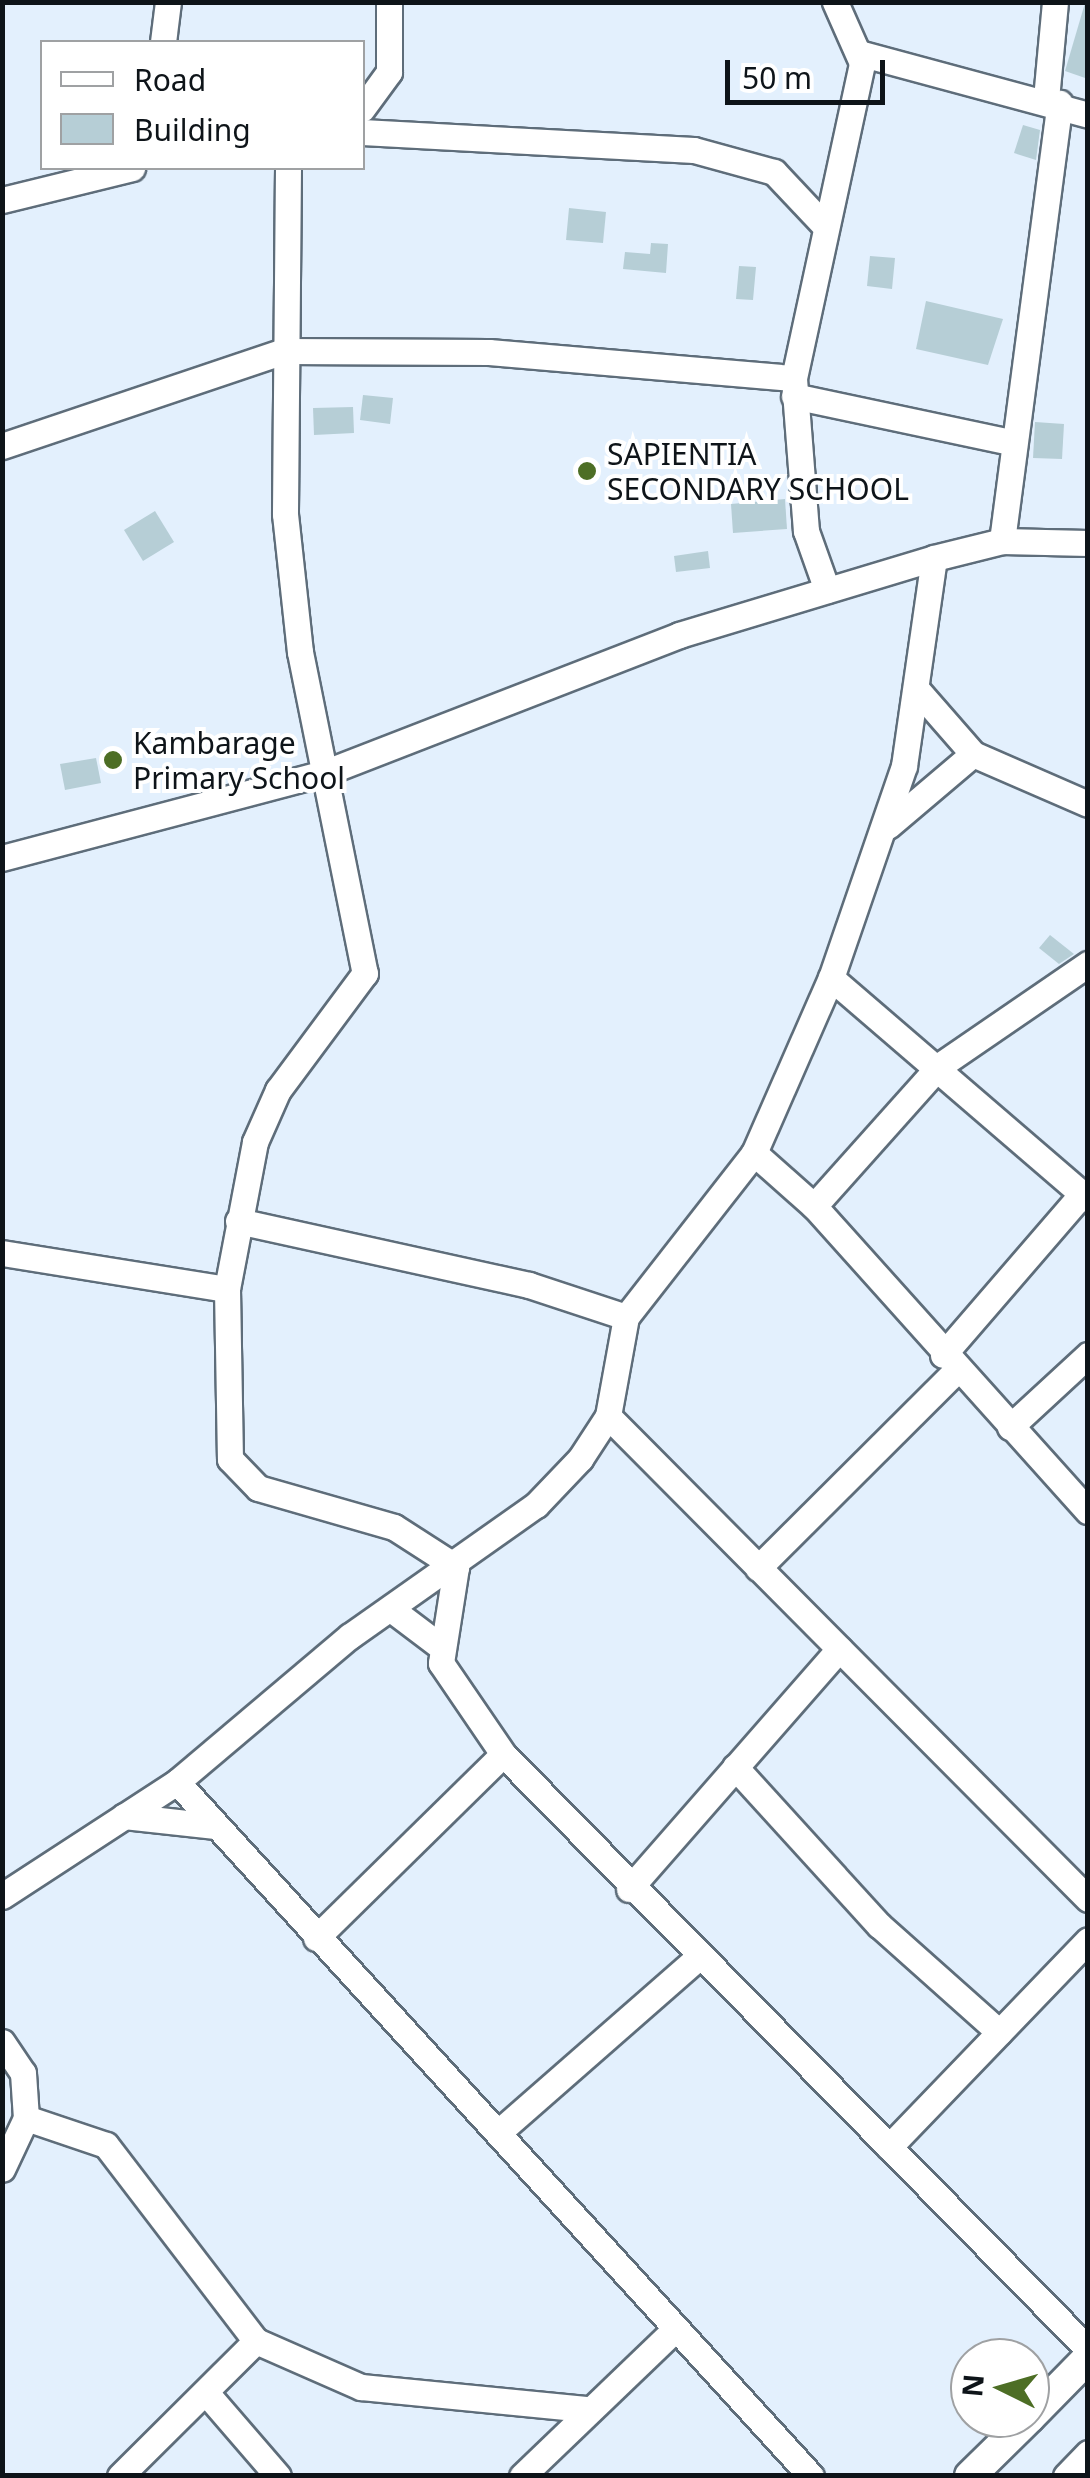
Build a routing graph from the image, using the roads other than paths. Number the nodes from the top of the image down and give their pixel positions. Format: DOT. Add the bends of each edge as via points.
graph roads {
  1 [pos="168,2"];
  2 [pos="389,2"];
  3 [pos="834,2"];
  4 [pos="1055,2"];
  5 [pos="163,40"];
  6 [pos="859,53"];
  7 [pos="1053,101"];
  8 [pos="365,106"];
  9 [pos="1088,115"];
  10 [pos="365,132"];
  11 [pos="124,170"];
  12 [pos="288,170"];
  13 [pos="2,200"];
  14 [pos="822,223"];
  15 [pos="284,351"];
  16 [pos="794,387"];
  17 [pos="1012,442"];
  18 [pos="2,446"];
  19 [pos="1002,542"];
  20 [pos="1088,543"];
  21 [pos="934,558"];
  22 [pos="827,590"];
  23 [pos="919,692"];
  24 [pos="973,754"];
  25 [pos="324,773"];
  26 [pos="1088,804"];
  27 [pos="888,826"];
  28 [pos="2,858"];
  29 [pos="1088,964"];
  30 [pos="831,978"];
  31 [pos="939,1066"];
  32 [pos="754,1153"];
  33 [pos="1085,1196"];
  34 [pos="814,1206"];
  35 [pos="238,1221"];
  36 [pos="2,1253"];
  37 [pos="227,1289"];
  38 [pos="626,1318"];
  39 [pos="1088,1355"];
  40 [pos="950,1362"];
  41 [pos="608,1416"];
  42 [pos="1010,1427"];
  43 [pos="1088,1511"];
  44 [pos="456,1567"];
  45 [pos="758,1568"];
  46 [pos="391,1609"];
  47 [pos="440,1646"];
  48 [pos="839,1649"];
  49 [pos="504,1754"];
  50 [pos="735,1767"];
  51 [pos="177,1782"];
  52 [pos="124,1816"];
  53 [pos="216,1826"];
  54 [pos="629,1889"];
  55 [pos="2,1896"];
  56 [pos="1088,1899"];
  57 [pos="316,1938"];
  58 [pos="1088,1940"];
  59 [pos="696,1959"];
  60 [pos="999,2032"];
  61 [pos="2,2042"];
  62 [pos="26,2118"];
  63 [pos="500,2130"];
  64 [pos="889,2147"];
  65 [pos="2,2170"];
  66 [pos="671,2332"];
  67 [pos="256,2340"];
  68 [pos="1088,2350"];
  69 [pos="1088,2358"];
  70 [pos="208,2395"];
  71 [pos="1050,2397"];
  72 [pos="586,2409"];
  73 [pos="1009,2438"];
  74 [pos="1088,2452"];
  75 [pos="120,2476"];
  76 [pos="278,2476"];
  77 [pos="522,2476"];
  78 [pos="811,2476"];
  79 [pos="970,2476"];
  80 [pos="1066,2476"];
  1 -- 5 [label="street"];
  2 -- 8 [label="street" via="389,72"];
  3 -- 6 [label="street"];
  4 -- 7 [label="street"];
  6 -- 7 [label="street"];
  6 -- 14 [label="street"];
  7 -- 9 [label="street"];
  7 -- 17 [label="street"];
  10 -- 14 [label="street" via="694,150 774,172"];
  11 -- 13 [label="street"];
  12 -- 15 [label="street"];
  14 -- 16 [label="street"];
  15 -- 16 [label="street" via="490,352"];
  15 -- 18 [label="street"];
  15 -- 25 [label="street" via="286,514"];
  16 -- 17 [label="street"];
  16 -- 22 [label="street" via="806,531"];
  17 -- 19 [label="street"];
  19 -- 20 [label="street"];
  19 -- 21 [label="street"];
  21 -- 22 [label="street"];
  21 -- 23 [label="street"];
  22 -- 25 [label="street" via="679,635"];
  23 -- 24 [label="street"];
  23 -- 27 [label="street"];
  24 -- 26 [label="street"];
  24 -- 27 [label="street"];
  25 -- 28 [label="street"];
  25 -- 35 [label="street" via="364,973 263,1116"];
  27 -- 30 [label="street"];
  29 -- 31 [label="street"];
  30 -- 31 [label="street"];
  30 -- 32 [label="street"];
  31 -- 33 [label="street"];
  31 -- 34 [label="street"];
  32 -- 34 [label="street"];
  32 -- 38 [label="street"];
  33 -- 40 [label="street"];
  34 -- 40 [label="street"];
  35 -- 37 [label="street"];
  35 -- 38 [label="street" via="529,1285"];
  36 -- 37 [label="street"];
  37 -- 44 [label="street" via="230,1459 258,1488 394,1527"];
  38 -- 41 [label="street"];
  39 -- 42 [label="street"];
  40 -- 42 [label="street"];
  40 -- 45 [label="street"];
  41 -- 44 [label="street" via="556,1486"];
  41 -- 45 [label="street"];
  42 -- 43 [label="street"];
  44 -- 46 [label="street"];
  44 -- 47 [label="street"];
  45 -- 48 [label="street"];
  46 -- 47 [label="street"];
  46 -- 51 [label="street"];
  47 -- 49 [label="street" via="447,1679"];
  48 -- 50 [label="street"];
  48 -- 56 [label="street"];
  49 -- 54 [label="street"];
  49 -- 57 [label="street"];
  50 -- 54 [label="street"];
  50 -- 60 [label="street" via="879,1925"];
  51 -- 52 [label="street"];
  51 -- 53 [label="street"];
  52 -- 53 [label="street"];
  52 -- 55 [label="street"];
  53 -- 57 [label="street"];
  54 -- 59 [label="street"];
  57 -- 63 [label="street"];
  58 -- 60 [label="street"];
  59 -- 63 [label="street"];
  59 -- 64 [label="street"];
  60 -- 64 [label="street"];
  61 -- 62 [label="street" via="24,2073"];
  62 -- 65 [label="street"];
  62 -- 67 [label="street" via="106,2144"];
  63 -- 66 [label="street"];
  64 -- 68 [label="street"];
  66 -- 72 [label="street"];
  66 -- 78 [label="street"];
  67 -- 70 [label="street"];
  67 -- 72 [label="street" via="361,2387"];
  69 -- 71 [label="street"];
  70 -- 75 [label="street"];
  70 -- 76 [label="street"];
  72 -- 77 [label="street"];
  73 -- 79 [label="street"];
  74 -- 80 [label="street"];
}
